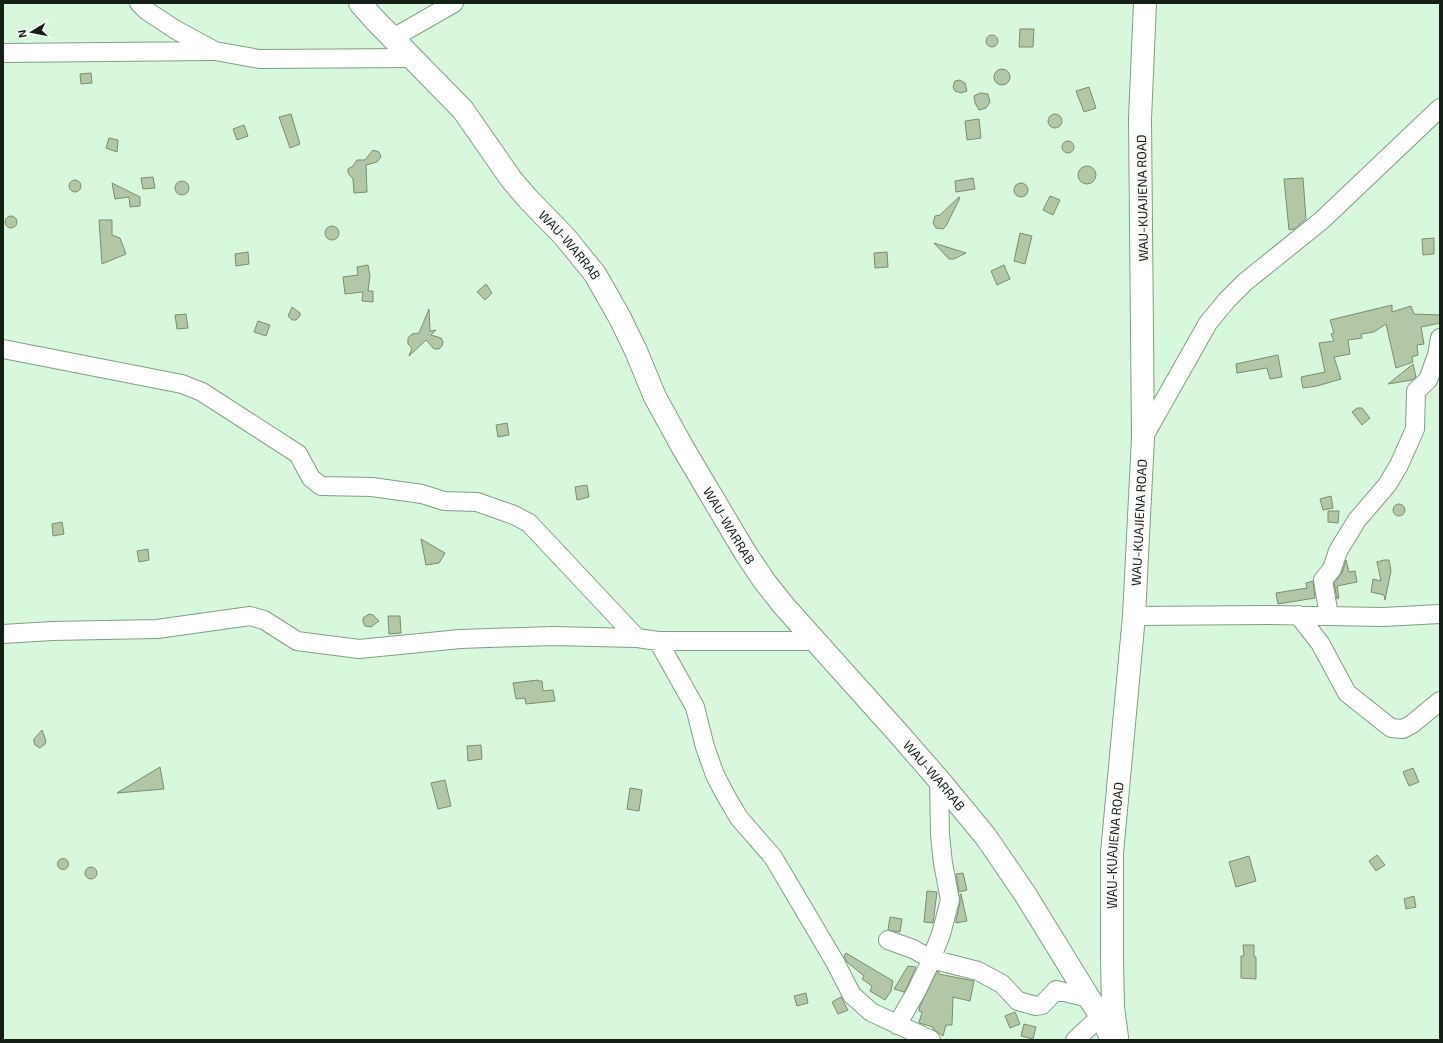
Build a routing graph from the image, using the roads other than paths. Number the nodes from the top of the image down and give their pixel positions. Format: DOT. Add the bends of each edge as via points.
graph roads {
  1 [pos="139,3"];
  2 [pos="360,3"];
  3 [pos="1145,3"];
  4 [pos="446,5"];
  5 [pos="393,38"];
  6 [pos="214,50"];
  7 [pos="3,53"];
  8 [pos="412,58"];
  9 [pos="1440,108"];
  10 [pos="1440,338"];
  11 [pos="3,349"];
  12 [pos="1143,438"];
  13 [pos="1440,614"];
  14 [pos="1298,615"];
  15 [pos="1134,616"];
  16 [pos="1329,616"];
  17 [pos="3,634"];
  18 [pos="637,638"];
  19 [pos="658,641"];
  20 [pos="814,641"];
  21 [pos="1440,700"];
  22 [pos="939,780"];
  23 [pos="888,940"];
  24 [pos="932,959"];
  25 [pos="1090,998"];
  26 [pos="1101,1016"];
  27 [pos="897,1025"];
  28 [pos="930,1040"];
  29 [pos="1074,1040"];
  30 [pos="1112,1040"];
  31 [pos="1117,1040"];
  1 -- 6 [label="street" via="170,26"];
  2 -- 5 [label="main road, WAU-WARRAB"];
  3 -- 12 [label="main road, WAU-KUAJIENA ROAD" via="1140,119"];
  4 -- 5 [label="street"];
  5 -- 8 [label="main road, WAU-WARRAB"];
  6 -- 7 [label="street"];
  6 -- 8 [label="street" via="259,59"];
  8 -- 20 [label="main road, WAU-WARRAB" via="462,110 528,200 565,237 595,274 620,318 655,397 746,554 765,582"];
  9 -- 12 [label="street" via="1321,221 1245,282 1227,300 1208,324"];
  10 -- 16 [label="street" via="1428,380 1416,391 1415,429 1399,465 1387,485 1357,520 1338,551 1332,569 1323,580"];
  11 -- 18 [label="street" via="182,384 202,392 298,454 311,478 321,486 372,487 422,494 444,501 477,502 514,515 529,523"];
  12 -- 15 [label="main road, WAU-KUAJIENA ROAD"];
  13 -- 16 [label="street"];
  14 -- 15 [label="street"];
  14 -- 16 [label="street"];
  14 -- 21 [label="street" via="1320,643 1347,693 1391,728 1403,729 1412,724"];
  15 -- 31 [label="main road, WAU-KUAJIENA ROAD" via="1112,854 1113,1007"];
  17 -- 18 [label="street" via="157,629 250,616 264,620 297,641 360,650 460,639 552,636"];
  18 -- 19 [label="street"];
  19 -- 20 [label="street"];
  19 -- 27 [label="street" via="695,707 715,775 739,818 773,857 835,962 852,996 871,1012"];
  20 -- 22 [label="main road, WAU-WARRAB"];
  22 -- 24 [label="street" via="940,835 950,900"];
  22 -- 25 [label="main road, WAU-WARRAB" via="986,838 1025,894"];
  23 -- 24 [label="street"];
  24 -- 25 [label="street" via="978,971 1002,984 1018,1001 1036,1006 1042,1005 1056,990"];
  24 -- 27 [label="street"];
  25 -- 26 [label="main road, WAU-WARRAB"];
  26 -- 29 [label="street"];
  26 -- 30 [label="main road, WAU-WARRAB"];
  27 -- 28 [label="street"];
}
